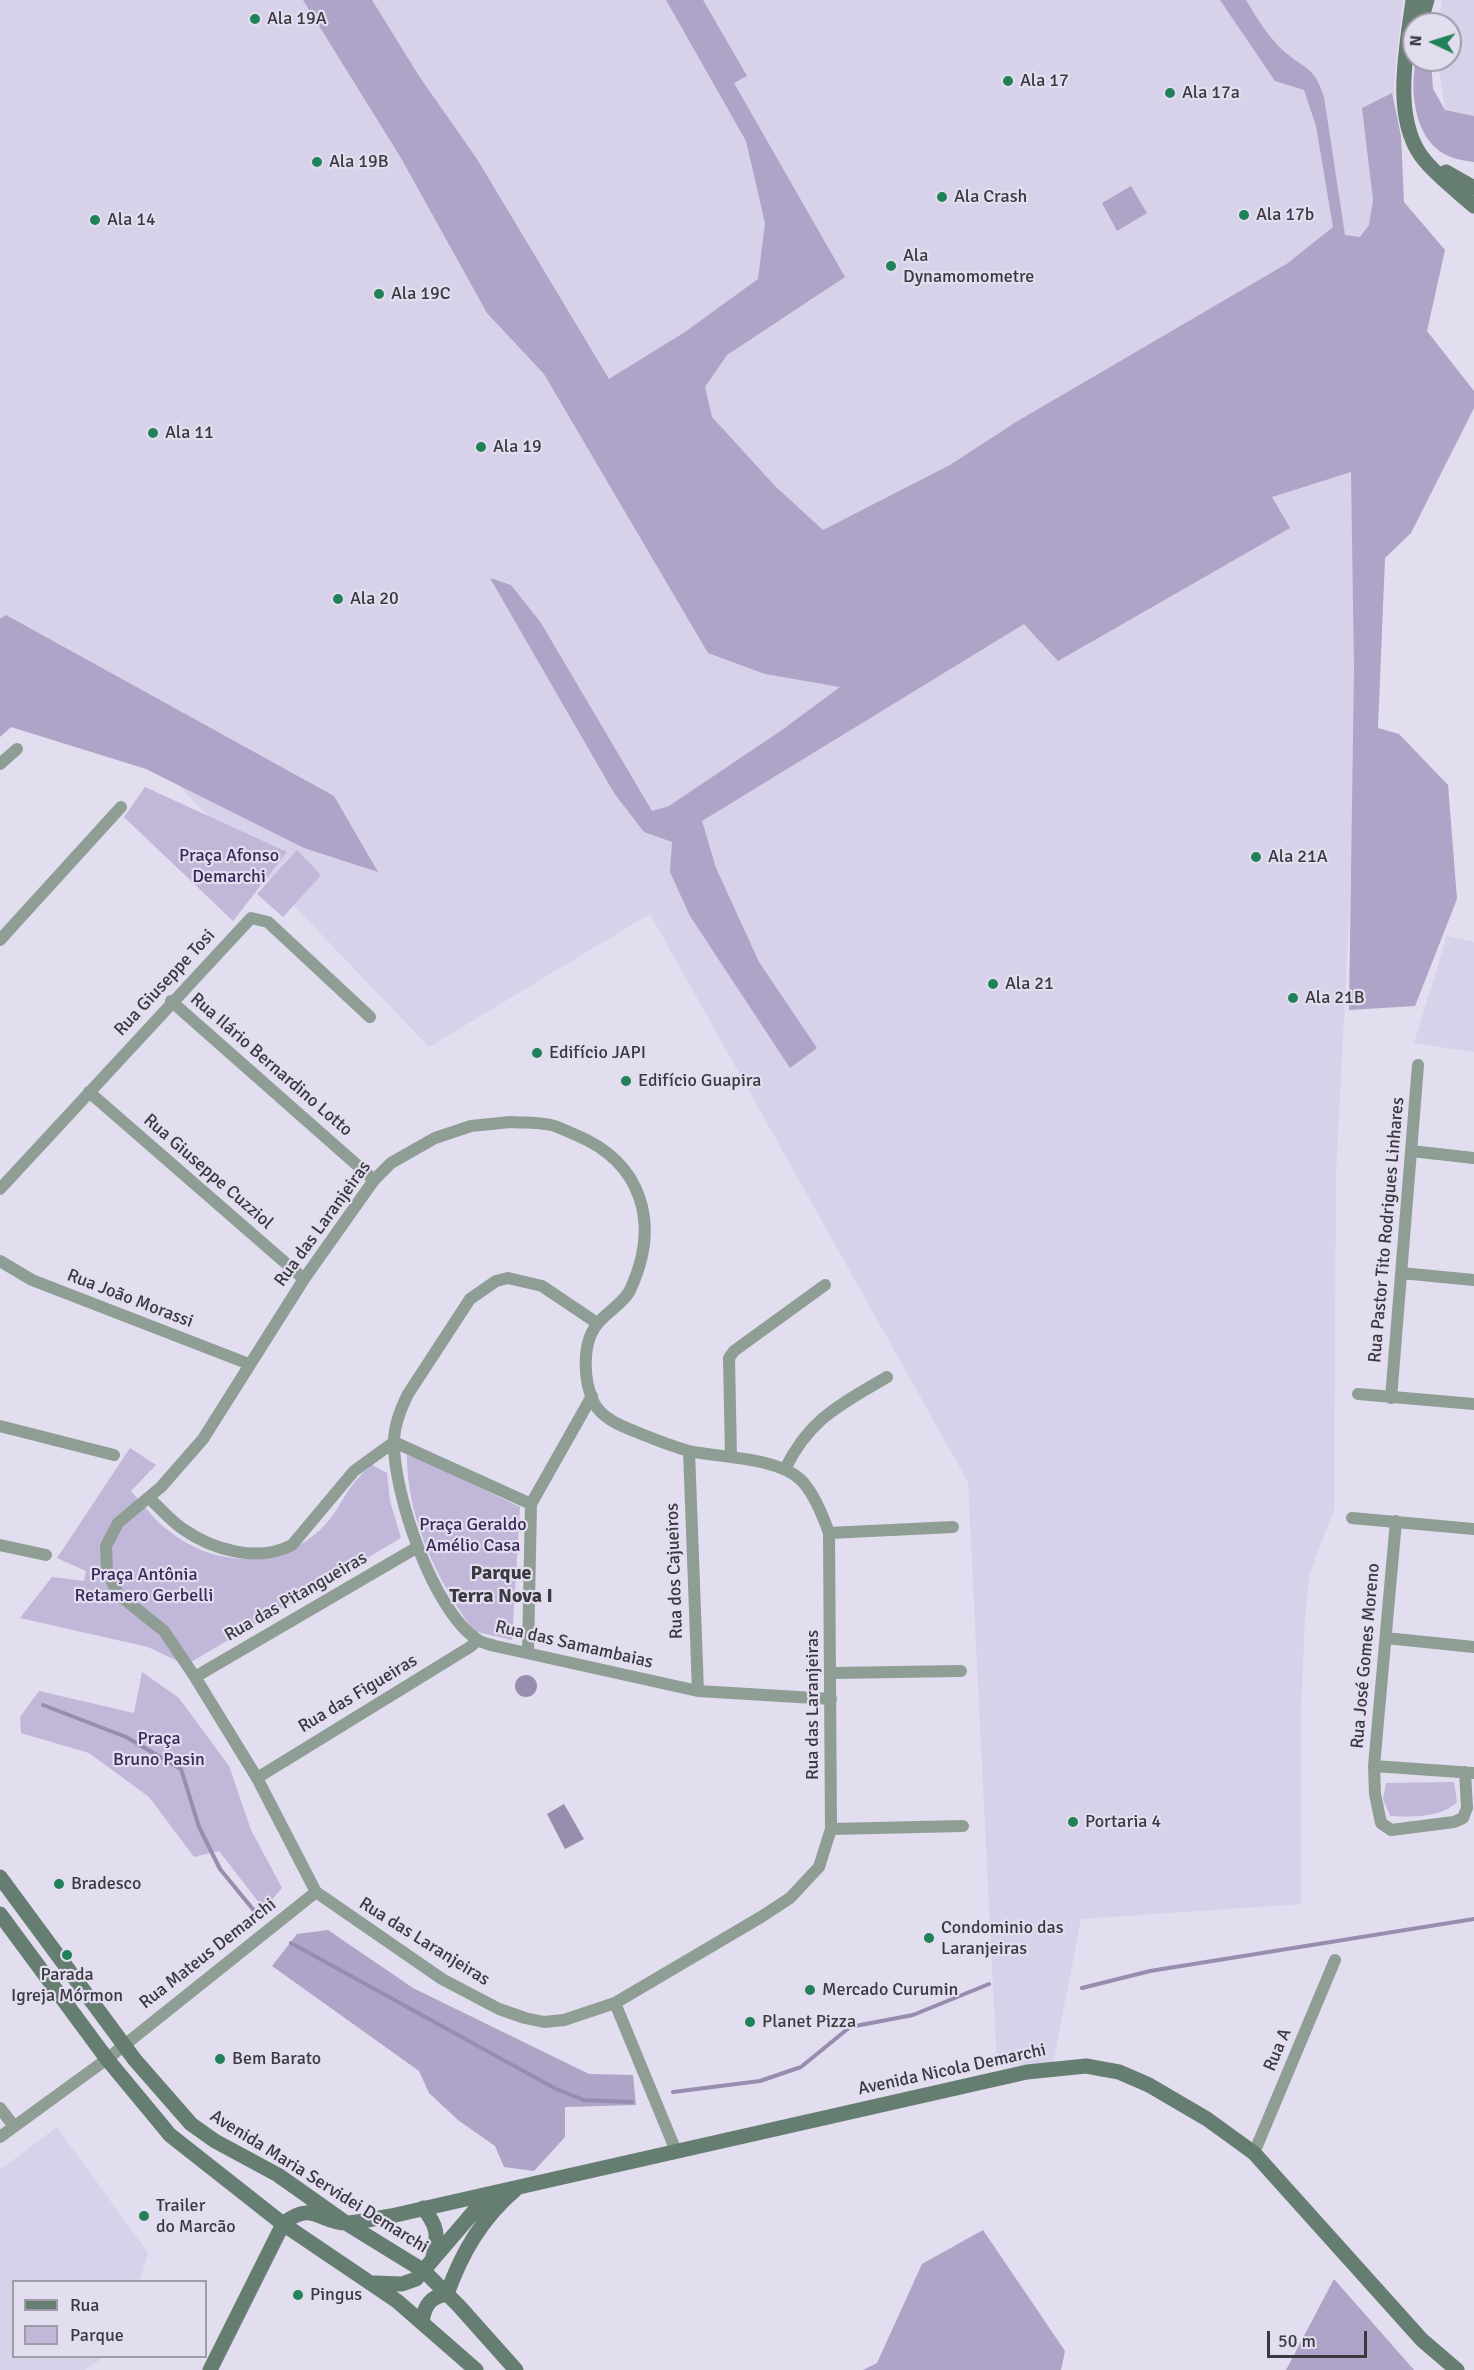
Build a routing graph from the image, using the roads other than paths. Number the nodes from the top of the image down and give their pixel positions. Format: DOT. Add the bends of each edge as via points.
graph roads {
  1 [pos="1408,72"];
  2 [pos="1424,161"];
  3 [pos="1474,188"];
  4 [pos="1474,206"];
  5 [pos="17,749"];
  6 [pos="0,764"];
  7 [pos="121,807"];
  8 [pos="0,940"];
  9 [pos="171,1001"];
  10 [pos="370,1017"];
  11 [pos="1418,1065"];
  12 [pos="89,1092"];
  13 [pos="1411,1151"];
  14 [pos="1474,1158"];
  15 [pos="374,1180"];
  16 [pos="0,1188"];
  17 [pos="0,1262"];
  18 [pos="1401,1273"];
  19 [pos="304,1279"];
  20 [pos="1474,1280"];
  21 [pos="825,1286"];
  22 [pos="597,1323"];
  23 [pos="249,1364"];
  24 [pos="887,1377"];
  25 [pos="1358,1394"];
  26 [pos="592,1396"];
  27 [pos="1391,1398"];
  28 [pos="1474,1404"];
  29 [pos="0,1426"];
  30 [pos="394,1442"];
  31 [pos="689,1450"];
  32 [pos="114,1455"];
  33 [pos="731,1457"];
  34 [pos="785,1469"];
  35 [pos="149,1498"];
  36 [pos="531,1504"];
  37 [pos="1352,1518"];
  38 [pos="1396,1521"];
  39 [pos="953,1527"];
  40 [pos="1474,1528"];
  41 [pos="829,1533"];
  42 [pos="0,1545"];
  43 [pos="416,1548"];
  44 [pos="46,1555"];
  45 [pos="1386,1638"];
  46 [pos="477,1640"];
  47 [pos="1474,1647"];
  48 [pos="528,1652"];
  49 [pos="961,1671"];
  50 [pos="832,1673"];
  51 [pos="195,1677"];
  52 [pos="698,1691"];
  53 [pos="831,1699"];
  54 [pos="1374,1766"];
  55 [pos="1469,1773"];
  56 [pos="257,1778"];
  57 [pos="963,1826"];
  58 [pos="831,1829"];
  59 [pos="0,1877"];
  60 [pos="315,1892"];
  61 [pos="0,1914"];
  62 [pos="1335,1960"];
  63 [pos="615,2003"];
  64 [pos="123,2044"];
  65 [pos="106,2059"];
  66 [pos="0,2108"];
  67 [pos="13,2125"];
  68 [pos="0,2137"];
  69 [pos="676,2151"];
  70 [pos="1254,2153"];
  71 [pos="523,2184"];
  72 [pos="489,2194"];
  73 [pos="423,2208"];
  74 [pos="346,2223"];
  75 [pos="283,2224"];
  76 [pos="428,2266"];
  77 [pos="375,2283"];
  78 [pos="447,2294"];
  79 [pos="422,2321"];
  80 [pos="210,2370"];
  81 [pos="476,2370"];
  82 [pos="516,2370"];
  83 [pos="1458,2370"];
  1 -- 2 [label="street" via="1404,108"];
  2 -- 3 [label="street"];
  2 -- 4 [label="street"];
  5 -- 6 [label="street"];
  7 -- 8 [label="street"];
  9 -- 10 [label="street, Rua Giuseppe Tosi" via="247,922 257,917 268,922"];
  9 -- 12 [label="street, Rua Giuseppe Tosi"];
  9 -- 15 [label="street, Rua Ilário Bernardino Lotto"];
  11 -- 13 [label="street, Rua Pastor Tito Rodrigues Linhares"];
  12 -- 16 [label="street, Rua Giuseppe Tosi"];
  12 -- 19 [label="street, Rua Giuseppe Cuzziol"];
  13 -- 14 [label="street"];
  13 -- 18 [label="street, Rua Pastor Tito Rodrigues Linhares"];
  15 -- 19 [label="street, Rua das Laranjeiras"];
  15 -- 22 [label="street, Rua das Laranjeiras" via="391,1163 413,1150 471,1126 510,1122 552,1125 597,1144 633,1179 646,1217 638,1269 630,1291"];
  17 -- 23 [label="street, Rua João Morassi" via="32,1280"];
  18 -- 20 [label="street"];
  18 -- 27 [label="street, Rua Pastor Tito Rodrigues Linhares"];
  19 -- 23 [label="street, Rua das Laranjeiras"];
  21 -- 33 [label="street" via="729,1358"];
  22 -- 26 [label="street, Rua das Laranjeiras" via="586,1358"];
  22 -- 30 [label="street, Rua das Samambaias" via="542,1286 508,1278 483,1288 456,1316 408,1394 400,1409"];
  23 -- 35 [label="street, Rua das Laranjeiras" via="203,1439"];
  24 -- 34 [label="street" via="814,1424"];
  25 -- 27 [label="street"];
  26 -- 31 [label="street, Rua das Laranjeiras" via="595,1405 613,1422"];
  26 -- 36 [label="street"];
  27 -- 28 [label="street"];
  29 -- 32 [label="street"];
  30 -- 35 [label="street" via="354,1471 292,1545 281,1551 238,1551 206,1543 182,1528"];
  30 -- 36 [label="street"];
  30 -- 43 [label="street, Rua das Samambaias"];
  31 -- 33 [label="street, Rua das Laranjeiras"];
  31 -- 52 [label="street, Rua dos Cajueiros"];
  33 -- 34 [label="street, Rua das Laranjeiras"];
  34 -- 41 [label="street, Rua das Laranjeiras" via="802,1481 821,1511"];
  35 -- 51 [label="street, Rua das Laranjeiras" via="118,1523 106,1546 107,1571 118,1594 164,1631"];
  36 -- 48 [label="street"];
  37 -- 38 [label="street"];
  38 -- 40 [label="street"];
  38 -- 45 [label="street, Rua José Gomes Moreno"];
  39 -- 41 [label="street"];
  41 -- 50 [label="street, Rua das Laranjeiras"];
  42 -- 44 [label="street"];
  43 -- 46 [label="street, Rua das Samambaias" via="461,1625"];
  43 -- 51 [label="street, Rua das Pitangueiras"];
  45 -- 47 [label="street"];
  45 -- 54 [label="street, Rua José Gomes Moreno"];
  46 -- 48 [label="street, Rua das Samambaias"];
  46 -- 56 [label="street, Rua das Figueiras"];
  48 -- 52 [label="street, Rua das Samambaias"];
  49 -- 50 [label="street"];
  50 -- 53 [label="street, Rua das Laranjeiras"];
  51 -- 56 [label="street, Rua das Laranjeiras"];
  52 -- 53 [label="street, Rua das Samambaias"];
  53 -- 58 [label="street, Rua das Laranjeiras"];
  54 -- 55 [label="street, Rua José Gomes Moreno"];
  54 -- 55 [label="street" via="1381,1823 1391,1830 1463,1818"];
  56 -- 60 [label="street, Rua das Laranjeiras"];
  57 -- 58 [label="street"];
  58 -- 63 [label="street, Rua das Laranjeiras" via="819,1867 790,1898"];
  59 -- 64 [label="street, Avenida Maria Servidei Demarchi"];
  60 -- 63 [label="street, Rua das Laranjeiras" via="442,1979 516,2015 544,2022 564,2020"];
  60 -- 64 [label="street, Rua Mateus Demarchi"];
  61 -- 65 [label="street"];
  62 -- 70 [label="street, Rua A"];
  63 -- 69 [label="street"];
  64 -- 65 [label="street, Rua Mateus Demarchi"];
  64 -- 74 [label="street, Avenida Maria Servidei Demarchi" via="191,2124 278,2175"];
  65 -- 67 [label="street, Rua Mateus Demarchi"];
  65 -- 75 [label="street" via="170,2135"];
  66 -- 67 [label="street"];
  67 -- 68 [label="street, Rua Mateus Demarchi"];
  69 -- 70 [label="street, Avenida Nicola Demarchi" via="1027,2072 1086,2066 1119,2072 1149,2085 1207,2118"];
  69 -- 71 [label="street, Avenida Nicola Demarchi"];
  70 -- 83 [label="street, Avenida Nicola Demarchi" via="1422,2340"];
  71 -- 72 [label="street, Avenida Nicola Demarchi"];
  71 -- 78 [label="street" via="483,2223"];
  72 -- 73 [label="street, Avenida Nicola Demarchi"];
  72 -- 76 [label="street"];
  73 -- 74 [label="street, Avenida Nicola Demarchi"];
  73 -- 76 [label="street" via="438,2234"];
  74 -- 75 [label="street" via="301,2212"];
  74 -- 76 [label="street, Avenida Maria Servidei Demarchi"];
  75 -- 77 [label="street"];
  75 -- 80 [label="street"];
  76 -- 77 [label="street" via="416,2279 402,2284"];
  76 -- 78 [label="street, Avenida Maria Servidei Demarchi"];
  77 -- 79 [label="street"];
  78 -- 79 [label="street" via="430,2301"];
  78 -- 82 [label="street, Avenida Maria Servidei Demarchi"];
  79 -- 81 [label="street"];
}
